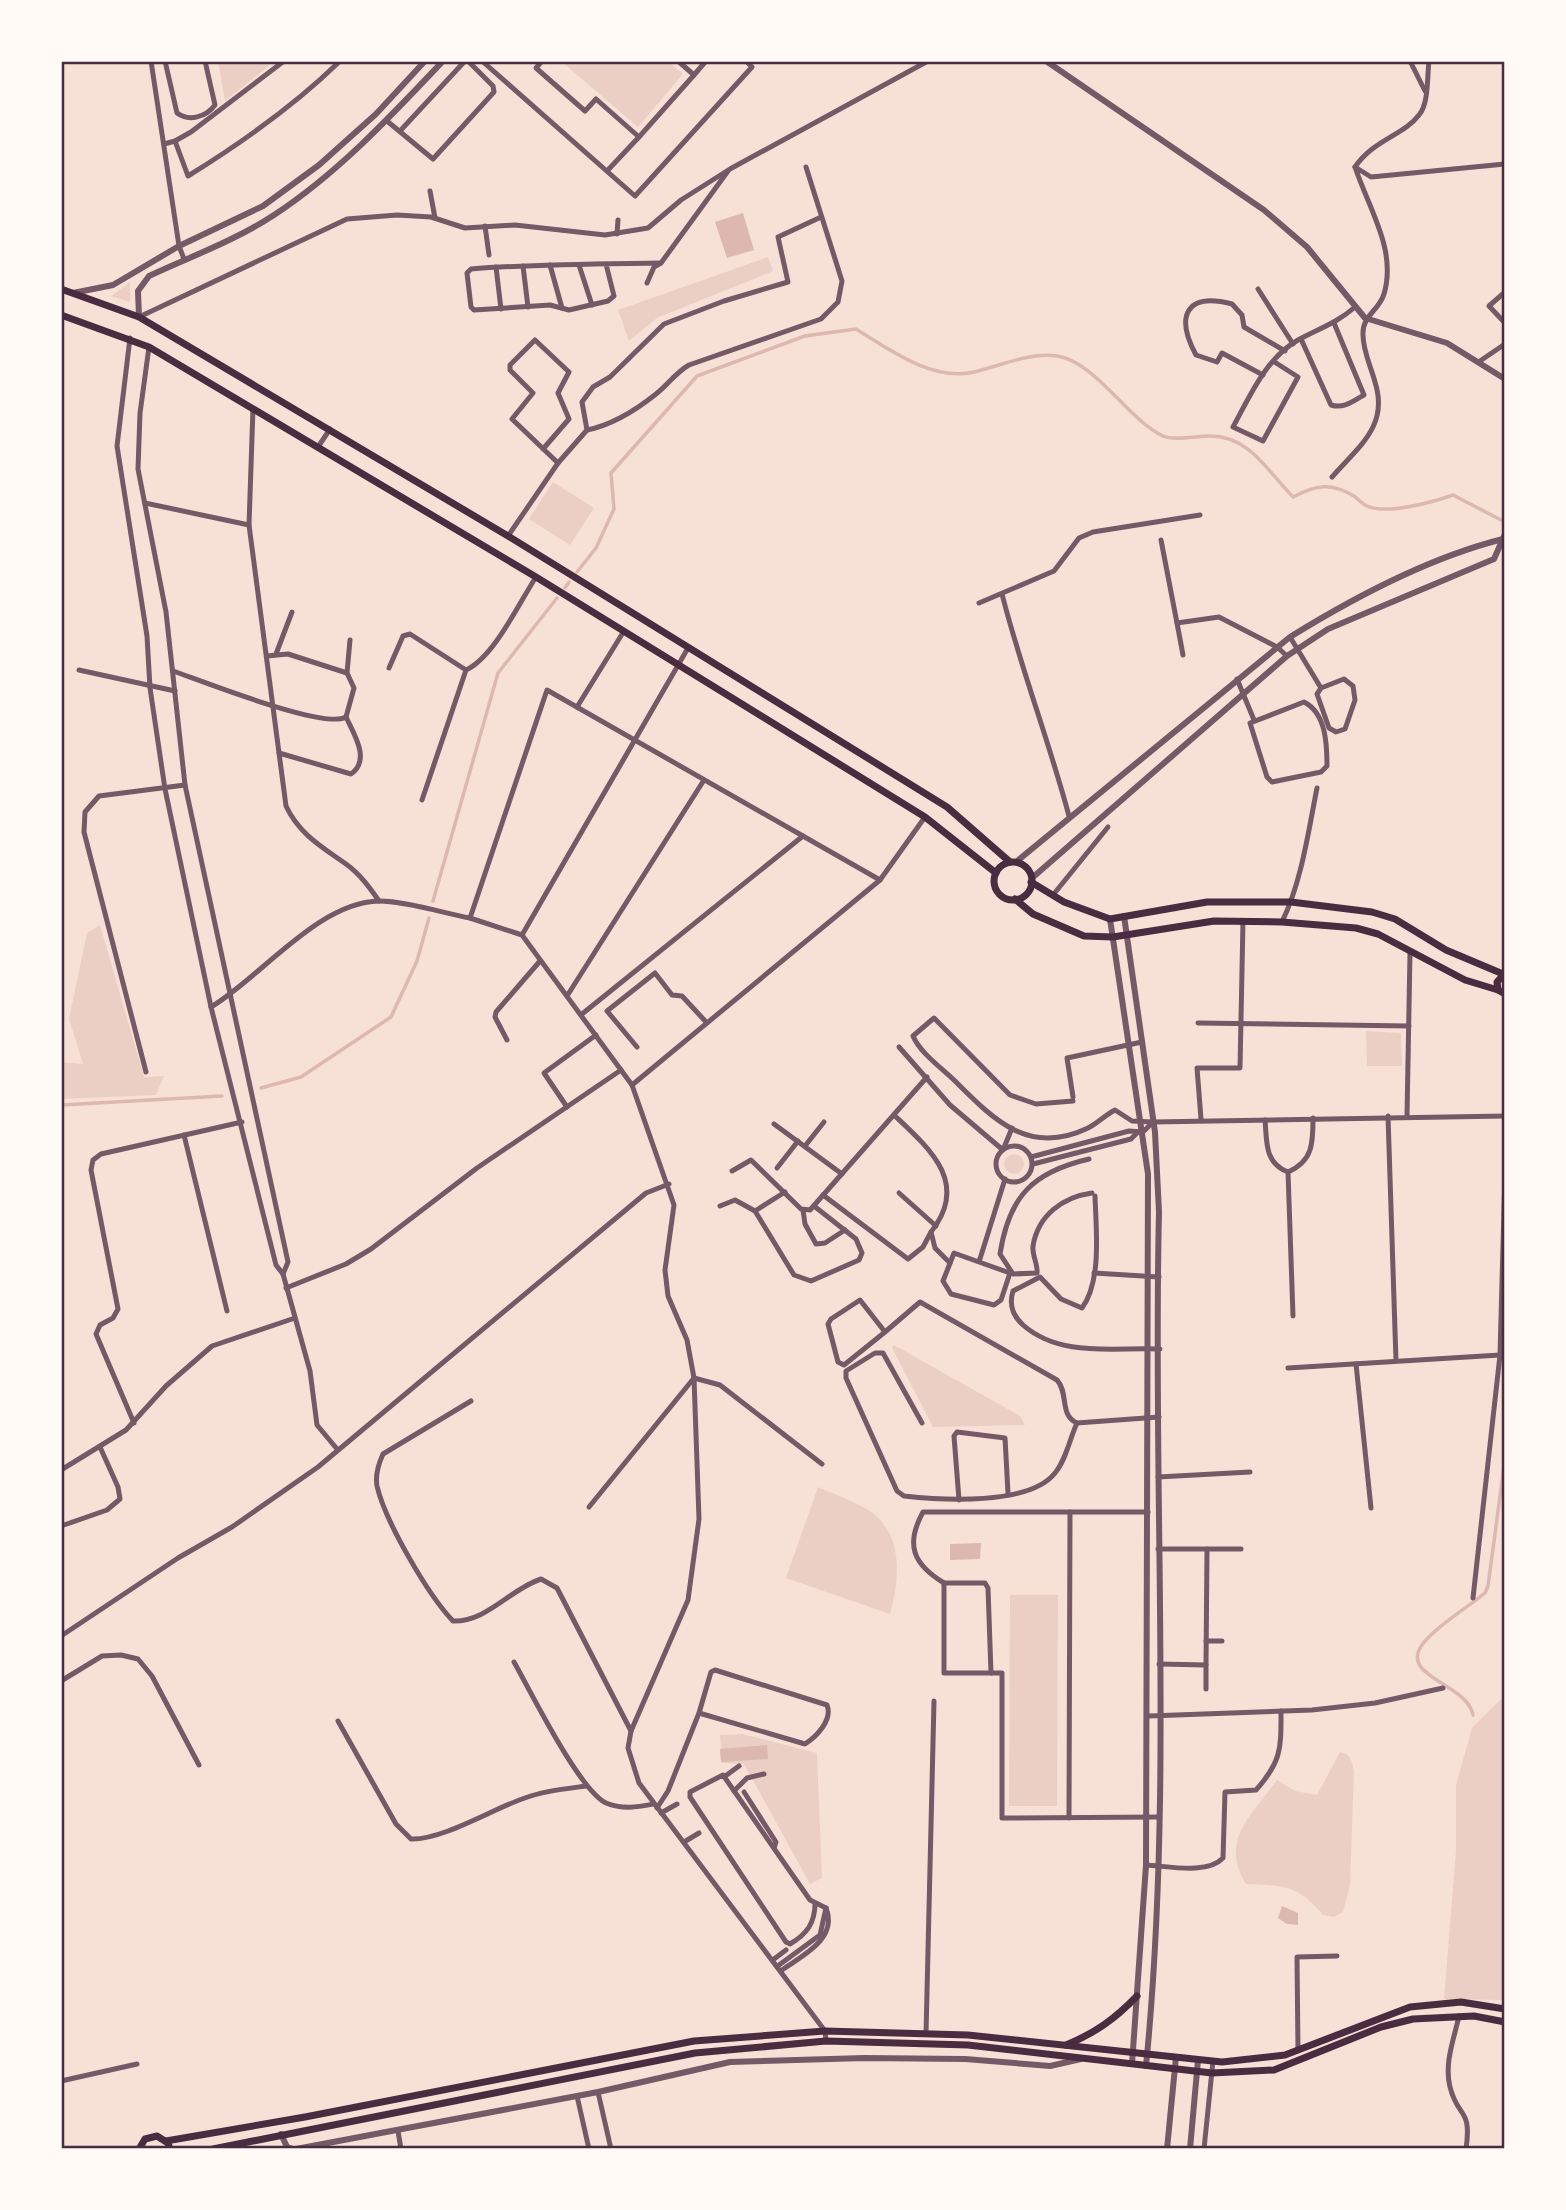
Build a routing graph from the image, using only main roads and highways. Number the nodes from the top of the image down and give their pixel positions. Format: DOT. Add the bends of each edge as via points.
graph roads {
  1 [pos="61,289"];
  2 [pos="61,315"];
  3 [pos="1013,862"];
  4 [pos="996,873"];
  5 [pos="1031,880"];
  6 [pos="1015,899"];
  7 [pos="1504,973"];
  8 [pos="1502,992"];
  9 [pos="1137,1996"];
  10 [pos="1505,2009"];
  11 [pos="1505,2022"];
  12 [pos="1065,2045"];
  13 [pos="166,2141"];
  14 [pos="136,2148"];
  15 [pos="170,2149"];
  16 [pos="213,2149"];
  1 -- 3 [label="main road" via="139,317 508,536 947,807"];
  2 -- 4 [label="main road" via="149,347 253,408 925,817"];
  3 -- 4 [label="main road"];
  3 -- 5 [label="main road" via="1026,867"];
  4 -- 6 [label="main road" via="997,891"];
  5 -- 6 [label="main road" via="1025,895"];
  5 -- 7 [label="main road" via="1087,913 1110,919 1207,902 1291,902 1372,912"];
  6 -- 8 [label="main road" via="1033,914 1084,936 1113,937 1214,921 1356,928 1378,934 1465,980"];
  7 -- 8 [label="main road" via="1497,982"];
  9 -- 12 [label="main road" via="1092,2035"];
  10 -- 12 [label="main road" via="1461,2002 1410,2007 1275,2058 1213,2061"];
  11 -- 16 [label="main road" via="1460,2016 1413,2019 1381,2027 1274,2070 1212,2073 968,2045 826,2040 695,2053"];
  12 -- 13 [label="main road" via="825,2031 694,2040 358,2108"];
  13 -- 14 [label="main road" via="151,2136"];
  13 -- 15 [label="main road"];
}
